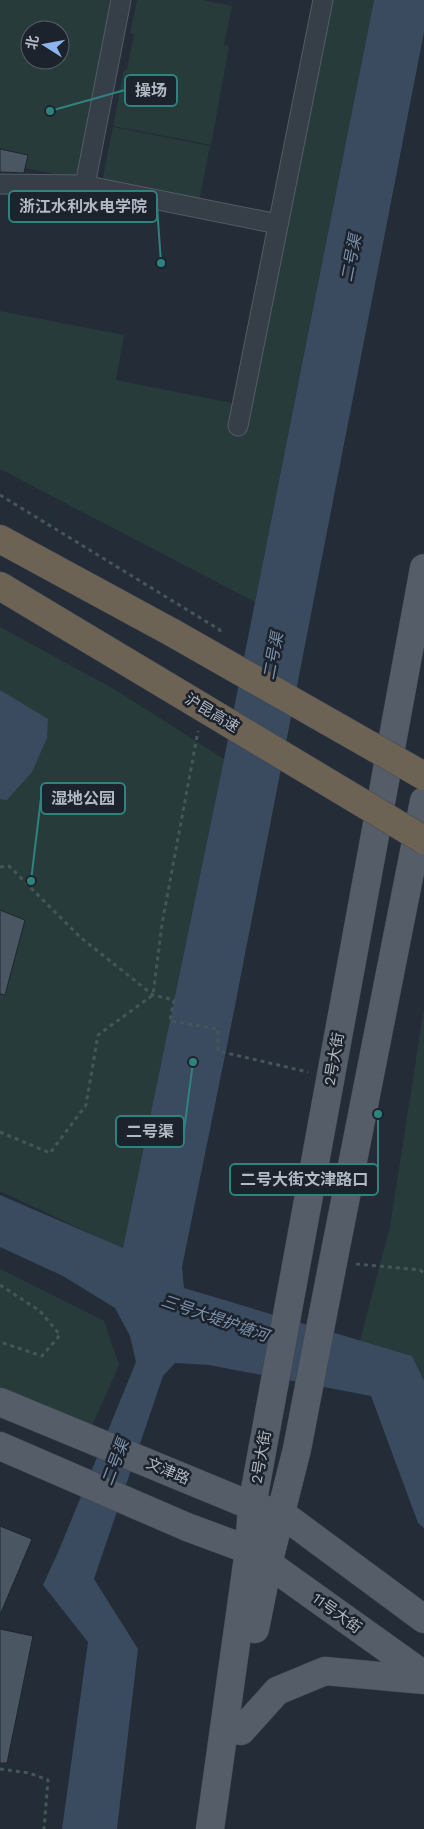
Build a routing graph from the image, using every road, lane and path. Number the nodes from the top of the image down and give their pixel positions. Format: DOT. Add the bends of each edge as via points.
graph roads {
  1 [pos="121,0"];
  2 [pos="323,0"];
  3 [pos="86,180"];
  4 [pos="0,184"];
  5 [pos="278,224"];
  6 [pos="238,426"];
  7 [pos="0,495"];
  8 [pos="0,539"];
  9 [pos="424,568"];
  10 [pos="0,586"];
  11 [pos="218,639"];
  12 [pos="199,724"];
  13 [pos="424,776"];
  14 [pos="424,800"];
  15 [pos="424,840"];
  16 [pos="0,867"];
  17 [pos="153,995"];
  18 [pos="331,1078"];
  19 [pos="0,1132"];
  20 [pos="333,1262"];
  21 [pos="424,1272"];
  22 [pos="0,1285"];
  23 [pos="0,1342"];
  24 [pos="0,1402"];
  25 [pos="0,1446"];
  26 [pos="252,1506"];
  27 [pos="282,1514"];
  28 [pos="259,1557"];
  29 [pos="424,1619"];
  30 [pos="424,1676"];
  31 [pos="424,1680"];
  32 [pos="241,1731"];
  33 [pos="0,1769"];
  34 [pos="44,1829"];
  35 [pos="210,1829"];
  36 [pos="229,1829"];
  1 -- 3 [label="street"];
  2 -- 5 [label="street"];
  4 -- 5 [label="street" via="83,185"];
  5 -- 6 [label="street"];
  7 -- 11 [label="path" via="220,630"];
  8 -- 13 [label="highway, bridge"];
  9 -- 18 [label="main road, 2号大街"];
  10 -- 15 [label="highway, 沪昆高速, bridge"];
  12 -- 17 [label="path" via="164,915"];
  14 -- 20 [label="main road"];
  16 -- 17 [label="path" via="9,866 80,937"];
  17 -- 18 [label="path" via="174,1000 170,1021 218,1029 218,1051"];
  17 -- 19 [label="path" via="98,1034 86,1104 50,1153"];
  18 -- 26 [label="main road, 2号大街"];
  20 -- 21 [label="path"];
  20 -- 27 [label="main road" via="298,1449"];
  22 -- 23 [label="path" via="40,1311 60,1335 42,1356"];
  24 -- 26 [label="main road, 文津路"];
  25 -- 28 [label="main road"];
  26 -- 27 [label="main road"];
  26 -- 28 [label="main road, 2号大街"];
  27 -- 28 [label="main road"];
  27 -- 29 [label="main road"];
  28 -- 30 [label="main road, 11号大街"];
  28 -- 32 [label="main road"];
  28 -- 35 [label="main road"];
  31 -- 32 [label="main road" via="325,1672 277,1691"];
  32 -- 36 [label="main road"];
  33 -- 34 [label="path" via="29,1773 48,1780"];
}
